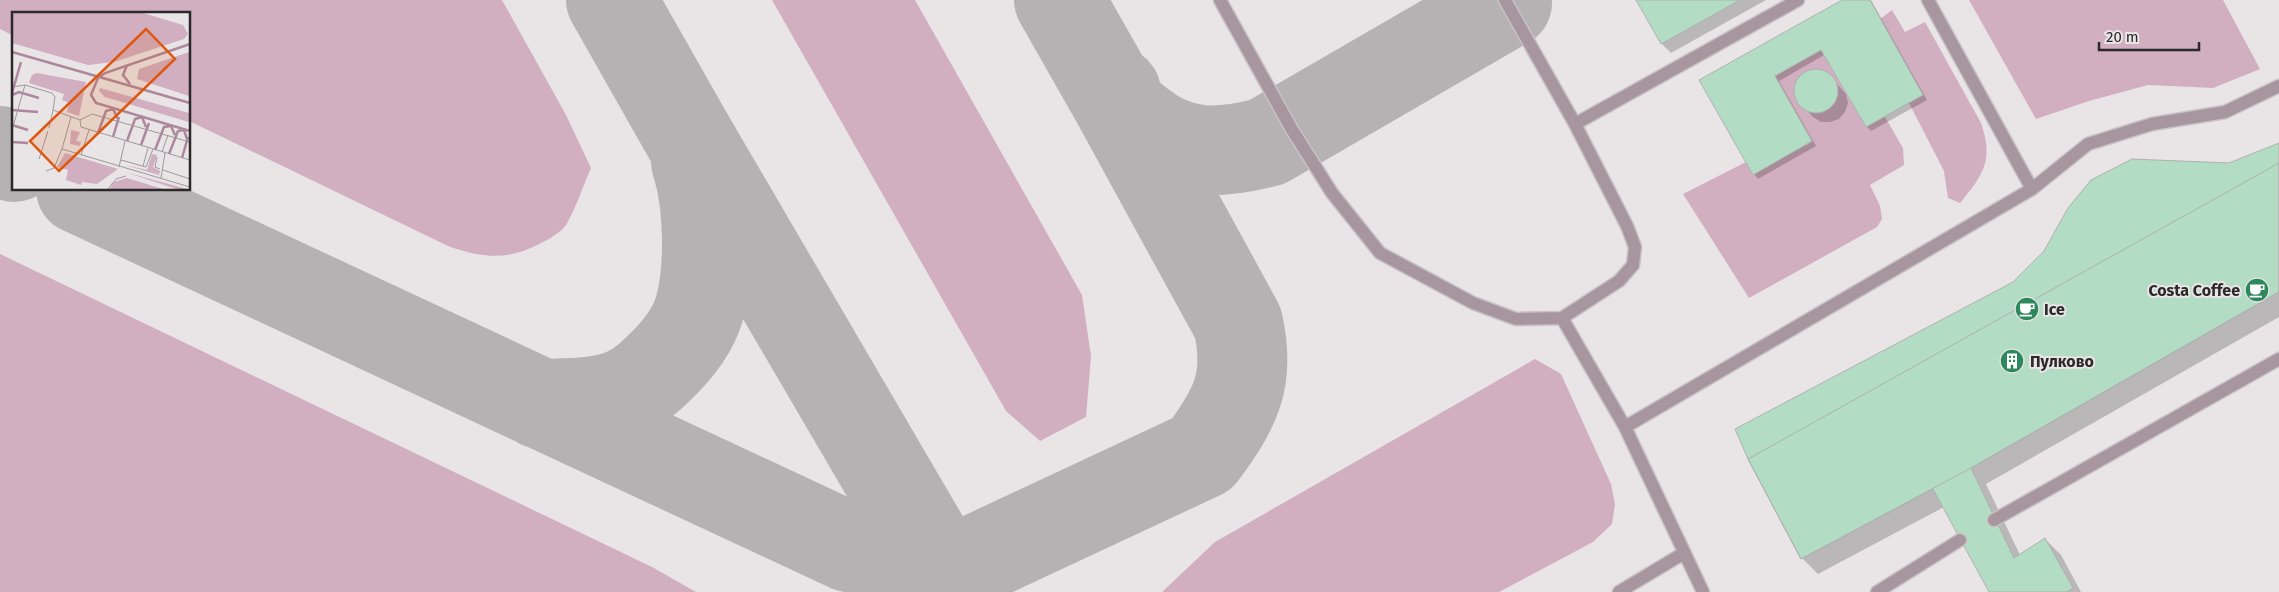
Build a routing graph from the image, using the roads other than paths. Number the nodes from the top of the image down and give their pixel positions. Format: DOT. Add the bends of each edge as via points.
graph roads {
  1 [pos="1220,0"];
  2 [pos="1505,0"];
  3 [pos="1798,0"];
  4 [pos="1928,0"];
  5 [pos="2279,86"];
  6 [pos="1575,124"];
  7 [pos="2032,190"];
  8 [pos="1562,318"];
  9 [pos="2279,359"];
  10 [pos="1625,428"];
  11 [pos="1994,520"];
  12 [pos="1960,540"];
  13 [pos="1684,553"];
  14 [pos="1620,592"];
  15 [pos="1702,592"];
  16 [pos="1877,592"];
  1 -- 8 [label="lane" via="1296,137 1332,193 1380,252 1473,303 1516,319"];
  2 -- 6 [label="lane"];
  3 -- 6 [label="lane"];
  4 -- 7 [label="lane"];
  5 -- 7 [label="lane" via="2225,112 2152,124 2088,144"];
  6 -- 8 [label="lane" via="1635,247 1633,264 1619,281"];
  7 -- 10 [label="lane"];
  8 -- 10 [label="lane"];
  9 -- 11 [label="lane"];
  10 -- 13 [label="lane"];
  12 -- 16 [label="lane"];
  13 -- 14 [label="lane"];
  13 -- 15 [label="lane"];
}
